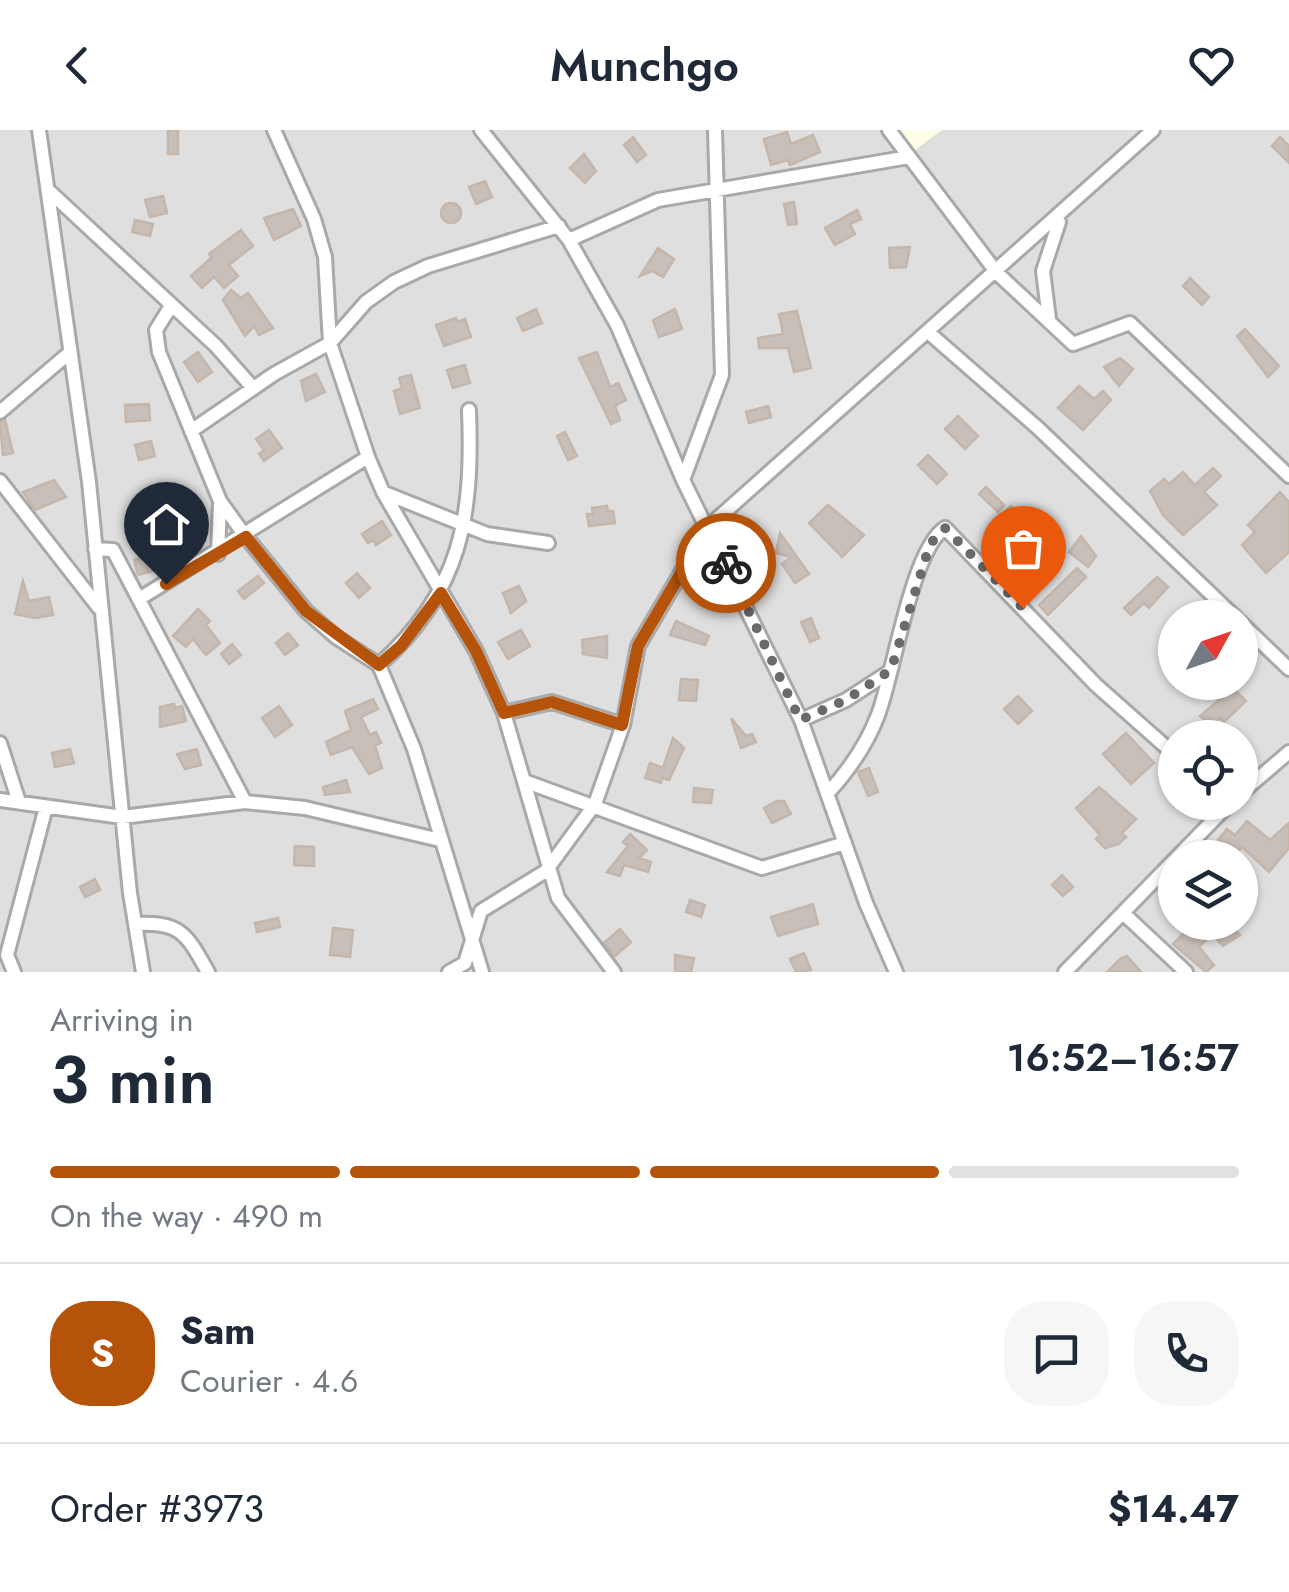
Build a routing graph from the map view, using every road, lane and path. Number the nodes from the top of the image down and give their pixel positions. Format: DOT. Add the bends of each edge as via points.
graph roads {
  1 [pos="40,130"];
  2 [pos="274,130"];
  3 [pos="481,130"];
  4 [pos="715,130"];
  5 [pos="890,130"];
  6 [pos="1153,130"];
  7 [pos="909,157"];
  8 [pos="48,190"];
  9 [pos="717,191"];
  10 [pos="1062,214"];
  11 [pos="559,226"];
  12 [pos="569,240"];
  13 [pos="997,272"];
  14 [pos="171,306"];
  15 [pos="1049,322"];
  16 [pos="928,332"];
  17 [pos="330,343"];
  18 [pos="68,354"];
  19 [pos="253,388"];
  20 [pos="469,410"];
  21 [pos="0,412"];
  22 [pos="191,431"];
  23 [pos="368,457"];
  24 [pos="1289,476"];
  25 [pos="684,480"];
  26 [pos="0,481"];
  27 [pos="384,492"];
  28 [pos="220,501"];
  29 [pos="462,526"];
  30 [pos="708,527"];
  31 [pos="246,537"];
  32 [pos="548,543"];
  33 [pos="95,549"];
  34 [pos="218,554"];
  35 [pos="441,593"];
  36 [pos="139,600"];
  37 [pos="1217,600"];
  38 [pos="99,608"];
  39 [pos="1258,639"];
  40 [pos="379,665"];
  41 [pos="1289,668"];
  42 [pos="891,670"];
  43 [pos="504,713"];
  44 [pos="800,720"];
  45 [pos="622,725"];
  46 [pos="1158,741"];
  47 [pos="0,743"];
  48 [pos="1289,752"];
  49 [pos="1258,779"];
  50 [pos="524,781"];
  51 [pos="828,792"];
  52 [pos="0,800"];
  53 [pos="19,802"];
  54 [pos="245,802"];
  55 [pos="594,804"];
  56 [pos="46,807"];
  57 [pos="122,817"];
  58 [pos="1210,820"];
  59 [pos="440,840"];
  60 [pos="845,843"];
  61 [pos="546,871"];
  62 [pos="1123,913"];
  63 [pos="135,924"];
  64 [pos="473,946"];
  65 [pos="3,955"];
  66 [pos="14,972"];
  67 [pos="143,972"];
  68 [pos="208,972"];
  69 [pos="448,972"];
  70 [pos="482,972"];
  71 [pos="614,972"];
  72 [pos="896,972"];
  73 [pos="1065,972"];
  74 [pos="1186,972"];
  1 -- 8 [label="street"];
  2 -- 17 [label="street" via="325,257"];
  3 -- 11 [label="street"];
  4 -- 9 [label="street"];
  5 -- 7 [label="street"];
  6 -- 10 [label="street"];
  7 -- 9 [label="street"];
  7 -- 13 [label="street"];
  8 -- 14 [label="street"];
  8 -- 18 [label="street"];
  9 -- 12 [label="street" via="658,200"];
  9 -- 25 [label="street" via="722,375"];
  10 -- 13 [label="street"];
  10 -- 15 [label="street" via="1043,271"];
  11 -- 12 [label="street"];
  11 -- 17 [label="street" via="394,282"];
  12 -- 25 [label="street" via="617,325"];
  13 -- 15 [label="street"];
  13 -- 16 [label="street"];
  14 -- 19 [label="street"];
  14 -- 22 [label="street" via="156,330 158,352"];
  15 -- 24 [label="street" via="1077,345 1130,323"];
  16 -- 30 [label="street"];
  16 -- 37 [label="street" via="1039,428"];
  17 -- 19 [label="street"];
  17 -- 23 [label="street"];
  18 -- 21 [label="street"];
  18 -- 33 [label="street"];
  19 -- 22 [label="street"];
  20 -- 29 [label="street" via="472,482"];
  22 -- 28 [label="street"];
  23 -- 27 [label="street"];
  23 -- 31 [label="street"];
  25 -- 30 [label="street"];
  26 -- 38 [label="street"];
  27 -- 29 [label="street"];
  27 -- 35 [label="street"];
  28 -- 31 [label="street"];
  28 -- 34 [label="street"];
  29 -- 32 [label="street"];
  29 -- 35 [label="street"];
  30 -- 44 [label="street"];
  30 -- 45 [label="street" via="638,646"];
  31 -- 34 [label="street"];
  31 -- 40 [label="street" via="306,611"];
  33 -- 36 [label="street" via="113,550"];
  33 -- 38 [label="street"];
  34 -- 36 [label="street"];
  35 -- 40 [label="street"];
  35 -- 43 [label="street"];
  36 -- 54 [label="street"];
  38 -- 57 [label="street"];
  39 -- 41 [label="street"];
  40 -- 59 [label="street" via="414,750"];
  42 -- 44 [label="street"];
  42 -- 46 [label="street" via="930,544 950,530"];
  42 -- 51 [label="street" via="878,716"];
  43 -- 45 [label="street" via="552,702"];
  43 -- 50 [label="street"];
  44 -- 51 [label="street"];
  45 -- 55 [label="street"];
  47 -- 53 [label="street"];
  48 -- 49 [label="street"];
  50 -- 55 [label="street"];
  50 -- 61 [label="street"];
  51 -- 60 [label="street"];
  52 -- 53 [label="street"];
  53 -- 56 [label="street"];
  54 -- 57 [label="street"];
  54 -- 59 [label="street" via="305,808"];
  55 -- 60 [label="street" via="762,868"];
  55 -- 61 [label="street"];
  56 -- 57 [label="street"];
  56 -- 65 [label="street"];
  57 -- 63 [label="street"];
  58 -- 62 [label="street"];
  59 -- 64 [label="street"];
  60 -- 72 [label="street"];
  61 -- 64 [label="street" via="484,908"];
  61 -- 71 [label="street" via="562,904"];
  62 -- 73 [label="street"];
  62 -- 74 [label="street"];
  63 -- 67 [label="street"];
  63 -- 68 [label="street" via="178,928"];
  64 -- 69 [label="street" via="465,963"];
  64 -- 70 [label="street"];
  65 -- 66 [label="street"];
}
